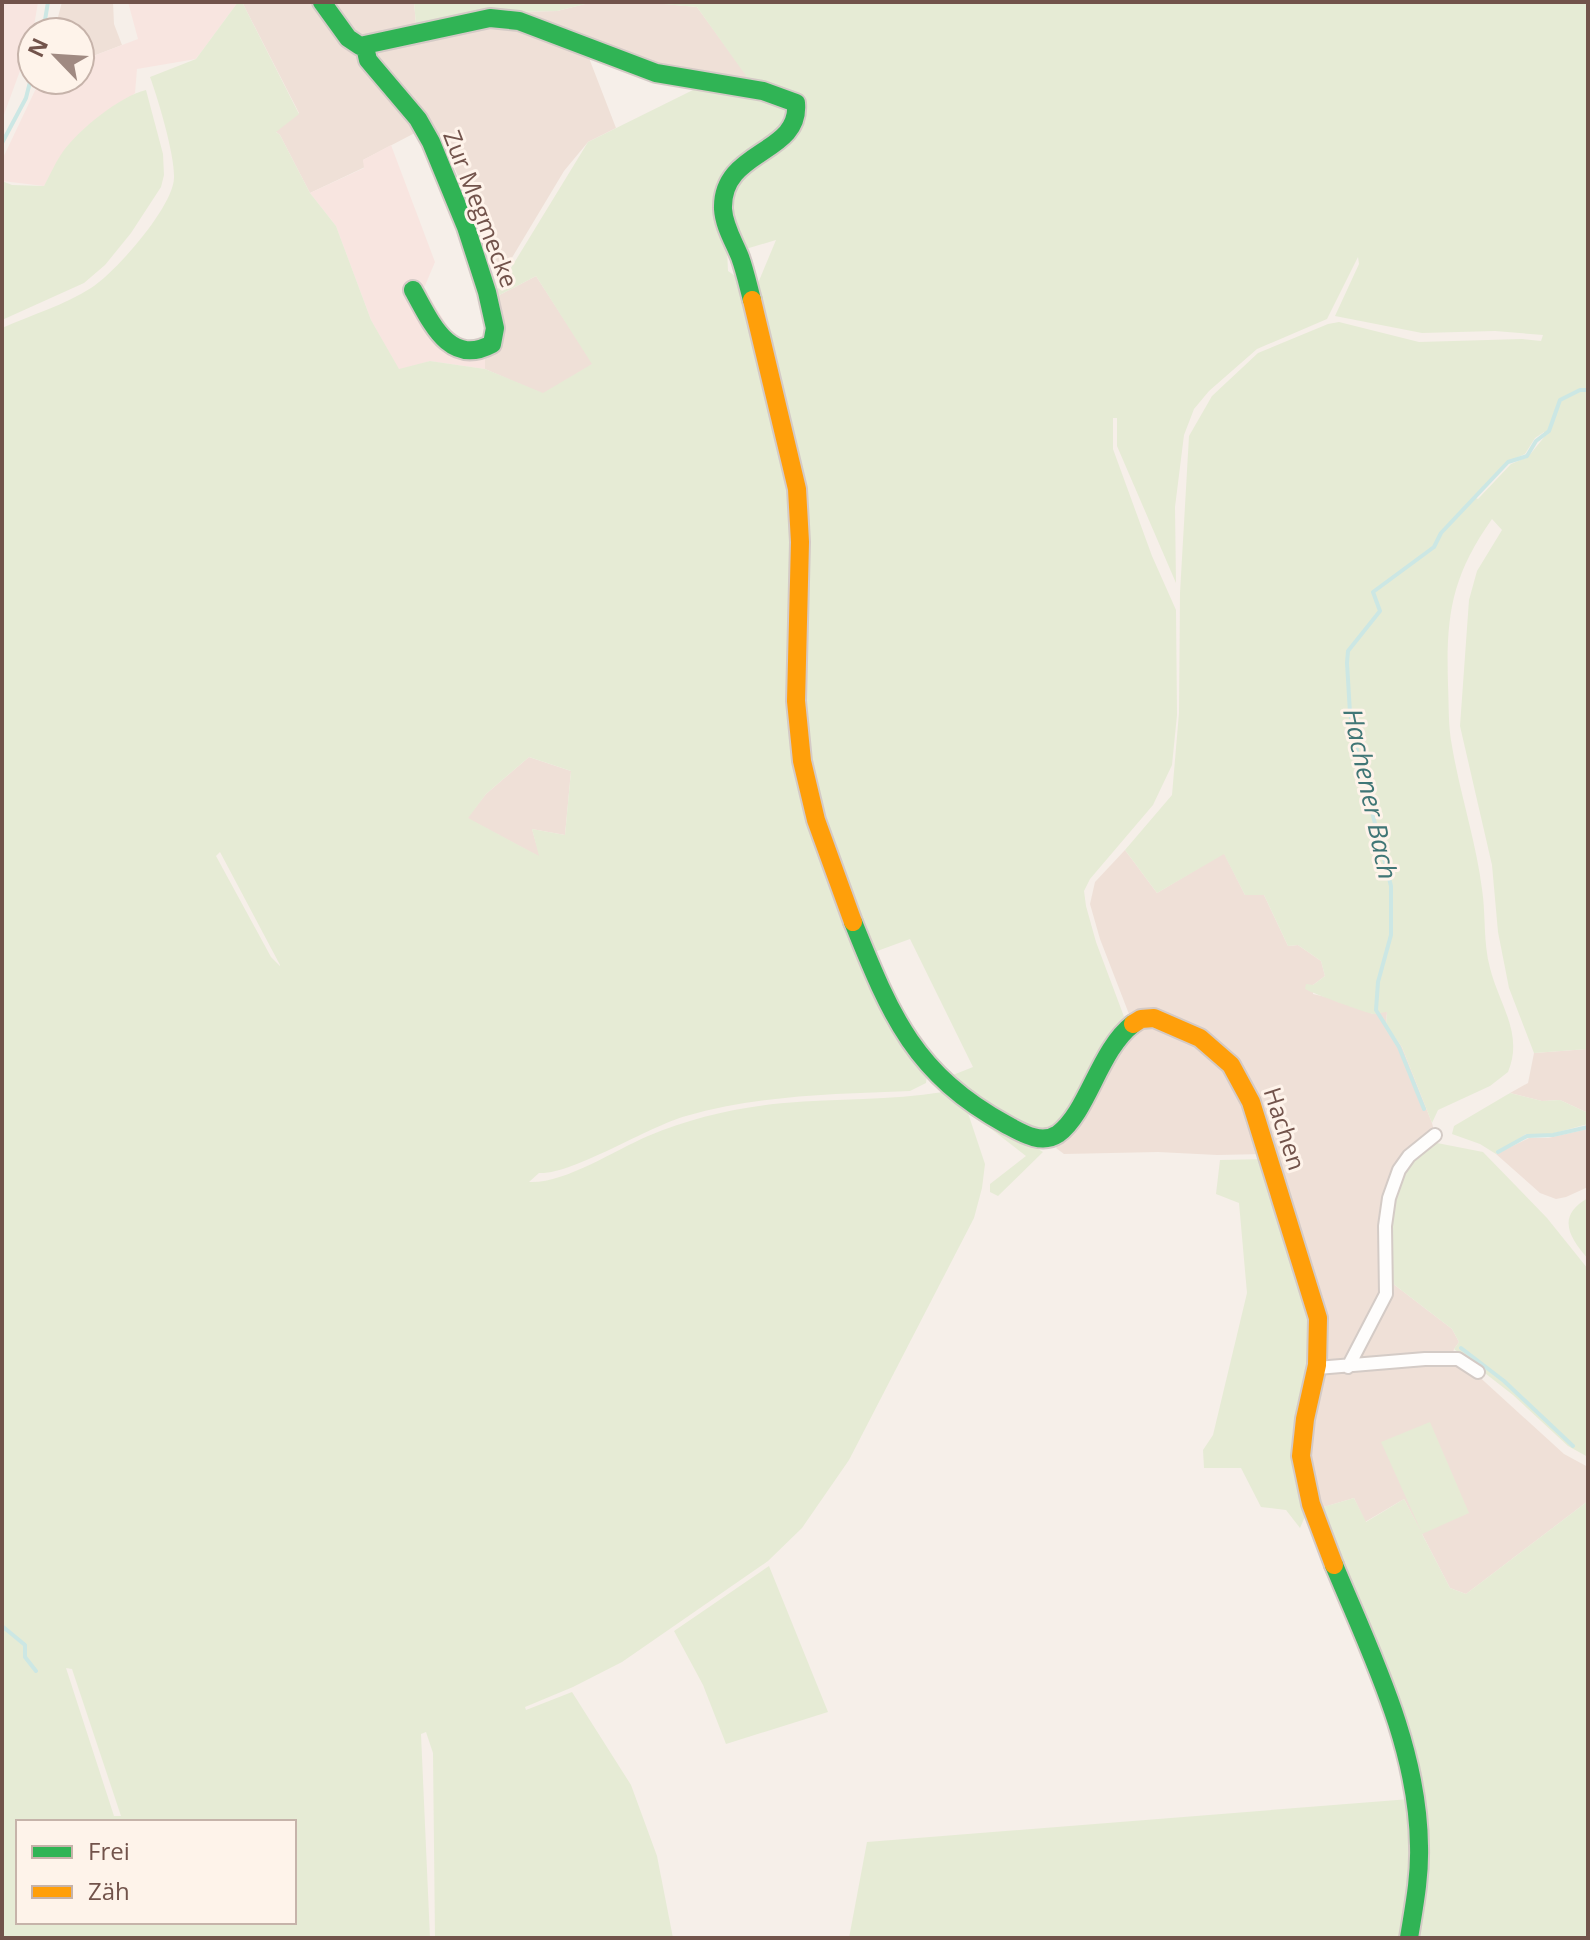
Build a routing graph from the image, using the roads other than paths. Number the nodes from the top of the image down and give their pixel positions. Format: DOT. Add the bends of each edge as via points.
graph roads {
  1 [pos="322,2"];
  2 [pos="365,47"];
  3 [pos="413,290"];
  4 [pos="1435,1135"];
  5 [pos="1348,1367"];
  6 [pos="1317,1368"];
  7 [pos="1478,1372"];
  8 [pos="1409,1938"];
  1 -- 2 [label="street" via="348,38"];
  2 -- 3 [label="street, Zur Megmecke" via="368,60 431,142 487,292 495,328 492,344 469,353 451,345"];
  2 -- 6 [label="street, Hachen" via="454,24 490,18 519,21 656,73 763,91 796,103 798,121 788,134 739,165 725,186 723,206 797,487 801,587 796,702 808,797 876,978 901,1031 943,1083 1018,1131 1041,1139 1065,1128 1120,1038 1139,1019 1155,1018 1216,1049 1251,1098 1320,1325"];
  4 -- 5 [label="street" via="1399,1170 1385,1226 1386,1294"];
  5 -- 6 [label="street"];
  5 -- 7 [label="street" via="1458,1359"];
  6 -- 8 [label="street, Hachen" via="1301,1432 1304,1480 1377,1667 1415,1785 1418,1864"];
}
